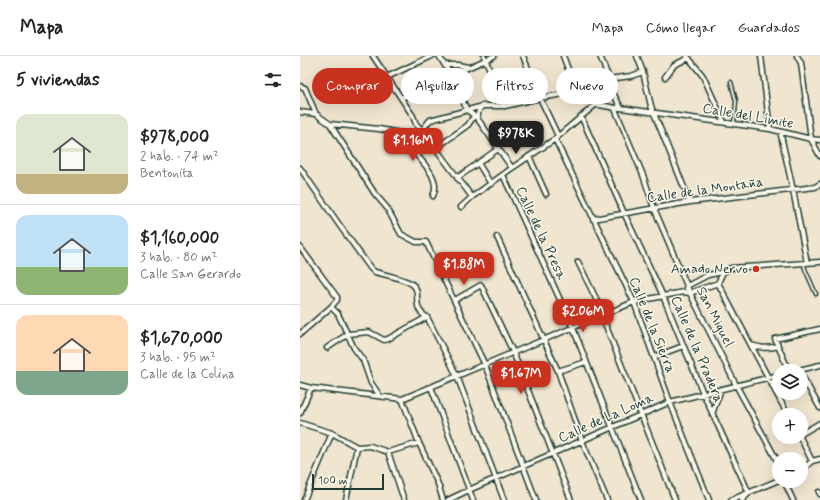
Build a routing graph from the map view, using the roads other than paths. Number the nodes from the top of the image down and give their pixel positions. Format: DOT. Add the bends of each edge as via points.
graph roads {
  1 [pos="373,56"];
  2 [pos="432,56"];
  3 [pos="439,56"];
  4 [pos="494,56"];
  5 [pos="524,56"];
  6 [pos="563,56"];
  7 [pos="600,56"];
  8 [pos="637,56"];
  9 [pos="761,56"];
  10 [pos="798,56"];
  11 [pos="688,57"];
  12 [pos="485,58"];
  13 [pos="445,65"];
  14 [pos="381,68"];
  15 [pos="447,68"];
  16 [pos="468,68"];
  17 [pos="529,68"];
  18 [pos="568,68"];
  19 [pos="605,68"];
  20 [pos="643,72"];
  21 [pos="393,74"];
  22 [pos="665,77"];
  23 [pos="618,78"];
  24 [pos="730,82"];
  25 [pos="300,86"];
  26 [pos="393,86"];
  27 [pos="401,98"];
  28 [pos="618,102"];
  29 [pos="405,104"];
  30 [pos="464,104"];
  31 [pos="514,104"];
  32 [pos="542,104"];
  33 [pos="483,106"];
  34 [pos="505,106"];
  35 [pos="621,108"];
  36 [pos="615,109"];
  37 [pos="467,110"];
  38 [pos="300,112"];
  39 [pos="653,112"];
  40 [pos="316,114"];
  41 [pos="581,116"];
  42 [pos="475,117"];
  43 [pos="724,122"];
  44 [pos="330,124"];
  45 [pos="734,124"];
  46 [pos="770,128"];
  47 [pos="422,130"];
  48 [pos="780,131"];
  49 [pos="406,134"];
  50 [pos="556,138"];
  51 [pos="811,139"];
  52 [pos="820,140"];
  53 [pos="436,148"];
  54 [pos="498,149"];
  55 [pos="530,156"];
  56 [pos="820,156"];
  57 [pos="478,163"];
  58 [pos="300,168"];
  59 [pos="512,168"];
  60 [pos="503,175"];
  61 [pos="457,178"];
  62 [pos="491,184"];
  63 [pos="820,184"];
  64 [pos="793,190"];
  65 [pos="546,194"];
  66 [pos="433,196"];
  67 [pos="472,197"];
  68 [pos="690,202"];
  69 [pos="461,207"];
  70 [pos="654,208"];
  71 [pos="624,213"];
  72 [pos="593,219"];
  73 [pos="497,237"];
  74 [pos="300,247"];
  75 [pos="578,262"];
  76 [pos="820,262"];
  77 [pos="806,264"];
  78 [pos="723,272"];
  79 [pos="718,283"];
  80 [pos="687,286"];
  81 [pos="683,292"];
  82 [pos="690,293"];
  83 [pos="816,294"];
  84 [pos="663,296"];
  85 [pos="455,300"];
  86 [pos="634,302"];
  87 [pos="332,307"];
  88 [pos="603,315"];
  89 [pos="427,316"];
  90 [pos="573,328"];
  91 [pos="820,328"];
  92 [pos="300,334"];
  93 [pos="348,334"];
  94 [pos="544,340"];
  95 [pos="750,345"];
  96 [pos="683,346"];
  97 [pos="778,346"];
  98 [pos="327,348"];
  99 [pos="514,352"];
  100 [pos="654,357"];
  101 [pos="586,362"];
  102 [pos="786,364"];
  103 [pos="485,365"];
  104 [pos="820,365"];
  105 [pos="808,369"];
  106 [pos="558,371"];
  107 [pos="457,376"];
  108 [pos="772,377"];
  109 [pos="767,378"];
  110 [pos="736,384"];
  111 [pos="300,385"];
  112 [pos="431,387"];
  113 [pos="808,387"];
  114 [pos="311,388"];
  115 [pos="721,389"];
  116 [pos="703,393"];
  117 [pos="380,396"];
  118 [pos="402,399"];
  119 [pos="670,402"];
  120 [pos="784,408"];
  121 [pos="820,408"];
  122 [pos="300,413"];
  123 [pos="712,414"];
  124 [pos="641,415"];
  125 [pos="300,423"];
  126 [pos="820,423"];
  127 [pos="612,428"];
  128 [pos="808,431"];
  129 [pos="332,433"];
  130 [pos="582,441"];
  131 [pos="419,442"];
  132 [pos="804,444"];
  133 [pos="357,446"];
  134 [pos="388,452"];
  135 [pos="773,452"];
  136 [pos="553,454"];
  137 [pos="820,459"];
  138 [pos="812,462"];
  139 [pos="808,465"];
  140 [pos="523,467"];
  141 [pos="496,478"];
  142 [pos="772,483"];
  143 [pos="787,488"];
  144 [pos="469,490"];
  145 [pos="749,493"];
  146 [pos="502,499"];
  147 [pos="304,500"];
  148 [pos="346,500"];
  149 [pos="404,500"];
  150 [pos="443,500"];
  151 [pos="448,500"];
  152 [pos="472,500"];
  153 [pos="536,500"];
  154 [pos="571,500"];
  155 [pos="607,500"];
  156 [pos="641,500"];
  157 [pos="675,500"];
  158 [pos="709,500"];
  159 [pos="731,500"];
  160 [pos="742,500"];
  161 [pos="792,500"];
  1 -- 14 [label="street"];
  2 -- 21 [label="street"];
  3 -- 13 [label="street"];
  4 -- 12 [label="street"];
  5 -- 17 [label="street, Calle de la Sierra"];
  6 -- 18 [label="street"];
  7 -- 19 [label="street"];
  8 -- 20 [label="street"];
  9 -- 46 [label="street"];
  10 -- 51 [label="street"];
  11 -- 22 [label="street" via="674,65"];
  11 -- 43 [label="street" via="703,76"];
  12 -- 16 [label="street"];
  12 -- 34 [label="street"];
  13 -- 15 [label="street"];
  13 -- 16 [label="street"];
  20 -- 23 [label="street"];
  20 -- 39 [label="street"];
  24 -- 45 [label="lane" via="736,101"];
  25 -- 40 [label="street" via="305,88"];
  26 -- 27 [label="street"];
  28 -- 35 [label="street"];
  29 -- 47 [label="street"];
  30 -- 37 [label="street"];
  31 -- 34 [label="street"];
  32 -- 50 [label="street, Calle de la Sierra"];
  33 -- 34 [label="street"];
  33 -- 37 [label="street"];
  33 -- 42 [label="street"];
  35 -- 36 [label="street, Calle del Límite"];
  35 -- 39 [label="street, Calle del Límite"];
  36 -- 41 [label="street, Calle del Límite" via="599,104"];
  36 -- 70 [label="street, San Miguel"];
  37 -- 42 [label="street"];
  37 -- 47 [label="street" via="430,120"];
  38 -- 40 [label="street"];
  39 -- 43 [label="street, Calle del Límite"];
  39 -- 68 [label="street"];
  40 -- 44 [label="street"];
  41 -- 50 [label="street"];
  41 -- 71 [label="street, Calle de la Pradera"];
  42 -- 53 [label="street" via="468,126"];
  42 -- 54 [label="street"];
  43 -- 45 [label="street, Calle del Límite"];
  44 -- 49 [label="street"];
  44 -- 85 [label="street" via="375,194 387,208 401,234 416,242 426,242"];
  45 -- 46 [label="street, Calle del Límite"];
  46 -- 48 [label="street, Calle del Límite"];
  47 -- 49 [label="street"];
  47 -- 53 [label="street"];
  48 -- 51 [label="street, Calle del Límite"];
  48 -- 64 [label="street"];
  49 -- 66 [label="street" via="405,140 436,182"];
  50 -- 55 [label="street"];
  50 -- 72 [label="street, Calle de la Sierra"];
  51 -- 52 [label="street, Calle del Límite"];
  51 -- 56 [label="street"];
  53 -- 61 [label="street"];
  54 -- 57 [label="street"];
  54 -- 59 [label="street"];
  55 -- 59 [label="street"];
  55 -- 65 [label="street"];
  57 -- 61 [label="street"];
  57 -- 62 [label="street"];
  58 -- 89 [label="street" via="372,269 413,284 418,309"];
  59 -- 60 [label="street"];
  60 -- 62 [label="street"];
  60 -- 90 [label="street, Calle de la Presa"];
  61 -- 67 [label="street"];
  62 -- 67 [label="street"];
  63 -- 64 [label="street, Calle de la Montaña"];
  64 -- 68 [label="street, Calle de la Montaña"];
  64 -- 77 [label="street"];
  67 -- 69 [label="street"];
  68 -- 70 [label="street, Calle de la Montaña"];
  70 -- 71 [label="street, Calle de la Montaña"];
  70 -- 80 [label="street, San Miguel"];
  71 -- 72 [label="street, Calle de la Montaña"];
  71 -- 84 [label="street, Calle de la Pradera"];
  72 -- 86 [label="street, Calle de la Sierra"];
  73 -- 94 [label="street"];
  74 -- 87 [label="street" via="337,297 338,300"];
  75 -- 88 [label="street"];
  76 -- 77 [label="street"];
  77 -- 78 [label="street" via="731,268"];
  77 -- 83 [label="lane" via="805,269"];
  78 -- 79 [label="street"];
  78 -- 80 [label="street" via="708,275"];
  79 -- 82 [label="street"];
  79 -- 95 [label="street"];
  80 -- 81 [label="street"];
  80 -- 82 [label="street, San Miguel"];
  81 -- 82 [label="street"];
  81 -- 84 [label="street"];
  82 -- 110 [label="street, San Miguel"];
  84 -- 86 [label="street"];
  84 -- 96 [label="street, Calle de la Pradera"];
  85 -- 99 [label="street" via="481,285"];
  85 -- 103 [label="street"];
  86 -- 88 [label="street"];
  86 -- 100 [label="street, Calle de la Sierra"];
  87 -- 92 [label="street"];
  87 -- 93 [label="street"];
  88 -- 90 [label="street"];
  88 -- 124 [label="street"];
  89 -- 93 [label="street" via="384,340 369,332"];
  89 -- 107 [label="street"];
  90 -- 94 [label="street"];
  90 -- 101 [label="street, Calle de la Presa"];
  91 -- 97 [label="street" via="775,339"];
  93 -- 98 [label="street"];
  93 -- 117 [label="street" via="363,360 371,383"];
  94 -- 99 [label="street"];
  94 -- 106 [label="street"];
  95 -- 97 [label="street" via="769,349"];
  95 -- 109 [label="street"];
  96 -- 100 [label="street"];
  96 -- 116 [label="street, Calle de la Pradera"];
  97 -- 102 [label="street"];
  99 -- 103 [label="street"];
  99 -- 136 [label="street"];
  100 -- 119 [label="street, Calle de la Sierra"];
  101 -- 106 [label="street"];
  101 -- 127 [label="street, Calle de la Presa"];
  103 -- 107 [label="street"];
  103 -- 140 [label="street"];
  104 -- 105 [label="street"];
  106 -- 130 [label="street"];
  107 -- 112 [label="street"];
  107 -- 141 [label="street"];
  108 -- 109 [label="street, Calle de La Loma"];
  109 -- 110 [label="street, Calle de La Loma"];
  109 -- 120 [label="street"];
  110 -- 115 [label="street, Calle de La Loma"];
  110 -- 135 [label="street, San Miguel"];
  111 -- 114 [label="street"];
  112 -- 118 [label="street"];
  112 -- 144 [label="street"];
  113 -- 121 [label="street"];
  114 -- 117 [label="street"];
  114 -- 122 [label="street"];
  115 -- 116 [label="street, Calle de La Loma"];
  115 -- 123 [label="street"];
  116 -- 119 [label="street, Calle de La Loma"];
  116 -- 123 [label="street, Calle de la Pradera"];
  117 -- 118 [label="street"];
  118 -- 131 [label="street"];
  119 -- 124 [label="street, Calle de La Loma"];
  119 -- 158 [label="street, Calle de la Sierra"];
  123 -- 145 [label="street, Calle de la Pradera"];
  124 -- 127 [label="street, Calle de La Loma"];
  124 -- 157 [label="street"];
  125 -- 129 [label="street"];
  126 -- 128 [label="street"];
  127 -- 130 [label="street, Calle de La Loma"];
  127 -- 156 [label="street, Calle de la Presa"];
  129 -- 133 [label="street"];
  129 -- 147 [label="street"];
  130 -- 136 [label="street, Calle de La Loma"];
  130 -- 155 [label="street"];
  131 -- 134 [label="street"];
  131 -- 150 [label="street"];
  132 -- 138 [label="street"];
  133 -- 134 [label="street" via="370,446"];
  133 -- 148 [label="street"];
  134 -- 149 [label="street"];
  136 -- 140 [label="street, Calle de La Loma"];
  136 -- 154 [label="street"];
  137 -- 138 [label="street"];
  138 -- 139 [label="street"];
  140 -- 141 [label="street, Calle de La Loma"];
  140 -- 153 [label="street"];
  141 -- 144 [label="street, Calle de La Loma"];
  141 -- 146 [label="street"];
  142 -- 145 [label="street"];
  143 -- 161 [label="street"];
  144 -- 151 [label="street, Calle de La Loma"];
  144 -- 152 [label="street"];
  145 -- 159 [label="street"];
  145 -- 160 [label="street"];
}
